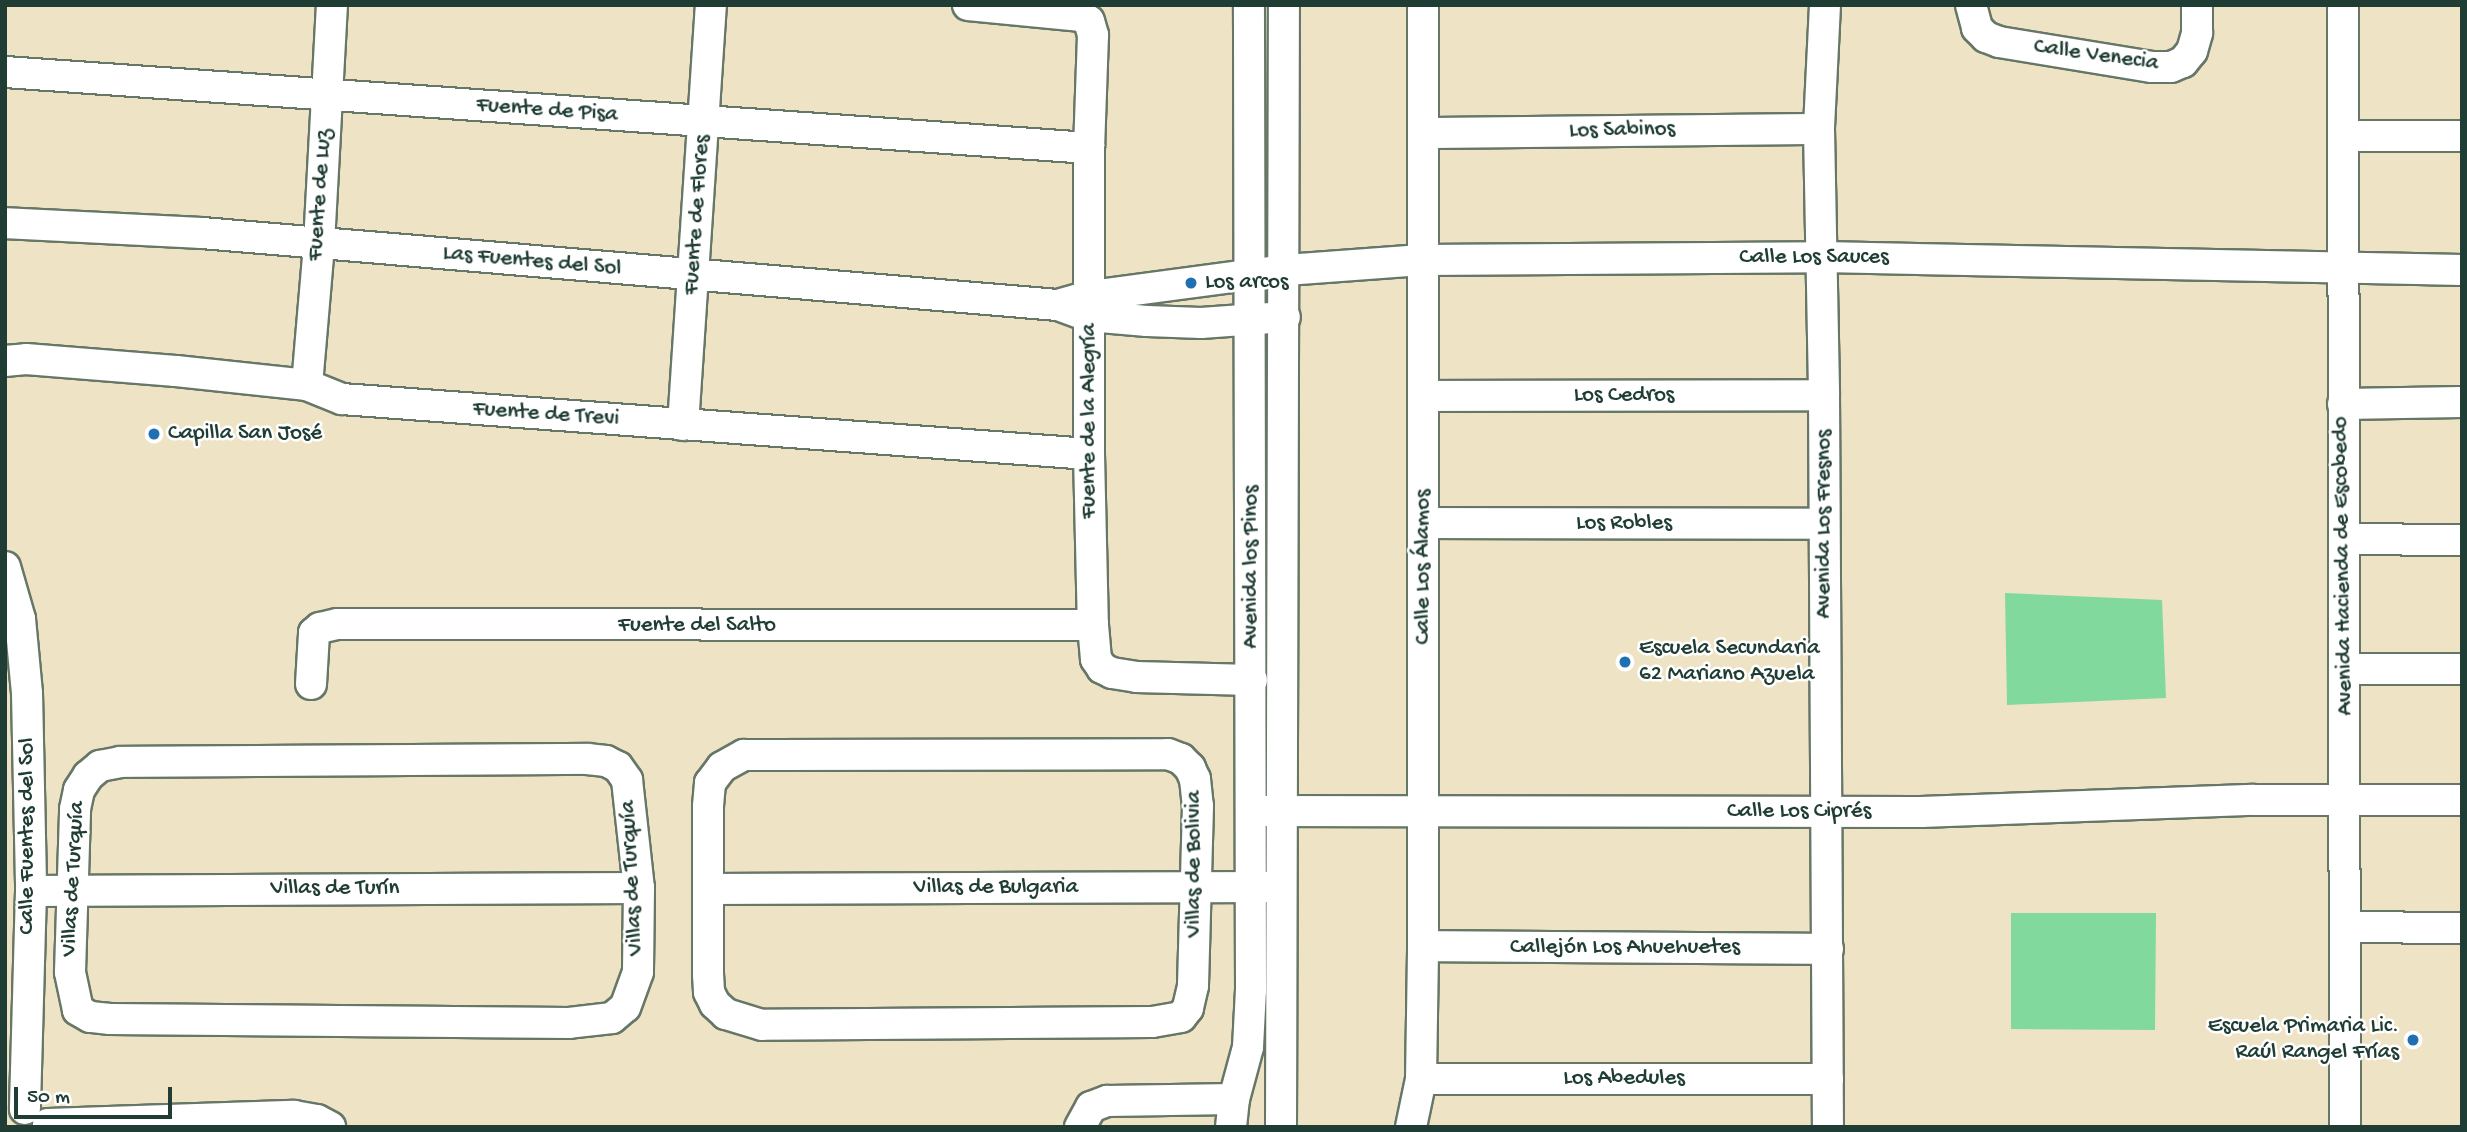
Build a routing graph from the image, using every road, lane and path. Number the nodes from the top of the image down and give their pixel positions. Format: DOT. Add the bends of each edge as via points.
graph roads {
  1 [pos="332,5"];
  2 [pos="711,5"];
  3 [pos="968,5"];
  4 [pos="1248,5"];
  5 [pos="1284,5"];
  6 [pos="1423,5"];
  7 [pos="1825,5"];
  8 [pos="1971,5"];
  9 [pos="2197,5"];
  10 [pos="2343,5"];
  11 [pos="2363,5"];
  12 [pos="5,72"];
  13 [pos="327,95"];
  14 [pos="705,122"];
  15 [pos="1819,129"];
  16 [pos="1424,133"];
  17 [pos="2343,136"];
  18 [pos="2462,136"];
  19 [pos="1089,149"];
  20 [pos="5,223"];
  21 [pos="318,244"];
  22 [pos="1823,257"];
  23 [pos="1422,260"];
  24 [pos="2343,268"];
  25 [pos="1286,270"];
  26 [pos="2462,270"];
  27 [pos="1251,274"];
  28 [pos="694,276"];
  29 [pos="1090,306"];
  30 [pos="1285,317"];
  31 [pos="1251,320"];
  32 [pos="5,360"];
  33 [pos="307,385"];
  34 [pos="1824,395"];
  35 [pos="1424,396"];
  36 [pos="2462,402"];
  37 [pos="2343,404"];
  38 [pos="682,425"];
  39 [pos="1089,454"];
  40 [pos="1425,523"];
  41 [pos="1824,524"];
  42 [pos="2344,539"];
  43 [pos="2462,540"];
  44 [pos="5,566"];
  45 [pos="1093,625"];
  46 [pos="2346,668"];
  47 [pos="2462,669"];
  48 [pos="1252,680"];
  49 [pos="311,684"];
  50 [pos="2345,799"];
  51 [pos="2462,800"];
  52 [pos="1283,810"];
  53 [pos="1252,811"];
  54 [pos="1424,811"];
  55 [pos="1828,812"];
  56 [pos="1284,886"];
  57 [pos="1196,887"];
  58 [pos="639,888"];
  59 [pos="1252,888"];
  60 [pos="708,889"];
  61 [pos="30,891"];
  62 [pos="71,891"];
  63 [pos="2346,927"];
  64 [pos="2462,928"];
  65 [pos="1423,946"];
  66 [pos="1828,949"];
  67 [pos="1421,1079"];
  68 [pos="1828,1079"];
  69 [pos="1232,1113"];
  70 [pos="32,1114"];
  71 [pos="330,1127"];
  72 [pos="1080,1127"];
  73 [pos="1281,1127"];
  74 [pos="1411,1127"];
  75 [pos="1828,1127"];
  76 [pos="2345,1127"];
  1 -- 13 [label="street, Fuente de Luz"];
  2 -- 14 [label="street, Fuente de Flores"];
  3 -- 19 [label="street, Fuente de la Alegría" via="1071,13 1089,21 1093,57"];
  4 -- 27 [label="street, Avenida los Pinos"];
  5 -- 25 [label="street, Avenida los Pinos"];
  6 -- 16 [label="street, Calle Los Álamos"];
  7 -- 15 [label="street, Avenida Los Fresnos"];
  8 -- 9 [label="street, Calle Venecia" via="1977,28 1986,37 2151,67 2171,67 2192,51"];
  10 -- 11 [label="street"];
  10 -- 17 [label="street, Avenida Hacienda de Escobedo"];
  12 -- 13 [label="street, Fuente de Pisa"];
  13 -- 14 [label="street, Fuente de Pisa"];
  13 -- 21 [label="street, Fuente de Luz"];
  14 -- 19 [label="street, Fuente de Pisa"];
  14 -- 28 [label="street, Fuente de Flores"];
  15 -- 16 [label="street, Los Sabinos"];
  15 -- 22 [label="street, Avenida Los Fresnos"];
  16 -- 23 [label="street, Calle Los Álamos"];
  17 -- 18 [label="street"];
  17 -- 24 [label="street, Avenida Hacienda de Escobedo"];
  19 -- 29 [label="street, Fuente de la Alegría"];
  20 -- 21 [label="street, Las Fuentes del Sol"];
  21 -- 28 [label="street, Las Fuentes del Sol"];
  21 -- 33 [label="street, Fuente de Luz"];
  22 -- 23 [label="street, Calle Los Sauces"];
  22 -- 24 [label="street, Calle Los Sauces"];
  22 -- 34 [label="street, Avenida Los Fresnos"];
  23 -- 25 [label="street, Calle Los Sauces"];
  23 -- 35 [label="street, Calle Los Álamos"];
  24 -- 26 [label="street, Calle Los Sauces"];
  24 -- 37 [label="street, Avenida Hacienda de Escobedo"];
  25 -- 27 [label="street, Las Fuentes del Sol"];
  25 -- 30 [label="street, Avenida los Pinos"];
  27 -- 29 [label="street, Las Fuentes del Sol"];
  27 -- 31 [label="street, Avenida los Pinos"];
  28 -- 29 [label="street, Las Fuentes del Sol"];
  28 -- 38 [label="street, Fuente de Flores"];
  29 -- 31 [label="street, Las Fuentes del Sol" via="1201,323"];
  29 -- 39 [label="street, Fuente de la Alegría"];
  30 -- 31 [label="street, Las Fuentes del Sol"];
  30 -- 52 [label="street, Avenida los Pinos"];
  31 -- 48 [label="street, Avenida los Pinos"];
  32 -- 33 [label="street, Fuente de Trevi"];
  33 -- 38 [label="street, Fuente de Trevi" via="342,399"];
  34 -- 35 [label="street, Los Cedros"];
  34 -- 41 [label="street, Avenida Los Fresnos"];
  35 -- 40 [label="street, Calle Los Álamos"];
  36 -- 37 [label="street"];
  37 -- 42 [label="street, Avenida Hacienda de Escobedo"];
  38 -- 39 [label="street, Fuente de Trevi"];
  39 -- 45 [label="street, Fuente de la Alegría"];
  40 -- 41 [label="street, Los Robles"];
  40 -- 54 [label="street, Calle Los Álamos"];
  41 -- 55 [label="street, Avenida Los Fresnos"];
  42 -- 43 [label="street"];
  42 -- 46 [label="street, Avenida Hacienda de Escobedo"];
  44 -- 61 [label="street, Calle Fuentes del Sol" via="25,655"];
  45 -- 48 [label="street, Fuente de la Alegría" via="1097,659 1112,673"];
  45 -- 49 [label="street, Fuente del Salto" via="338,624 320,628 311,643"];
  46 -- 47 [label="street"];
  46 -- 50 [label="street, Avenida Hacienda de Escobedo"];
  48 -- 53 [label="street, Avenida los Pinos"];
  50 -- 51 [label="street, Calle Los Ciprés"];
  50 -- 55 [label="street, Calle Los Ciprés"];
  50 -- 63 [label="street, Avenida Hacienda de Escobedo"];
  52 -- 53 [label="street, Calle Los Ciprés"];
  52 -- 54 [label="street, Calle Los Ciprés"];
  52 -- 56 [label="street, Avenida los Pinos"];
  53 -- 59 [label="street, Avenida los Pinos"];
  54 -- 55 [label="street, Calle Los Ciprés"];
  54 -- 65 [label="street, Calle Los Álamos"];
  55 -- 66 [label="street, Avenida Los Fresnos"];
  56 -- 59 [label="street, Villas de Bulgaria"];
  56 -- 73 [label="street, Avenida los Pinos"];
  57 -- 59 [label="street, Villas de Bulgaria"];
  57 -- 60 [label="street, Villas de Bulgaria"];
  57 -- 60 [label="street, Villas de Bolivia" via="1195,779 1181,760 1168,754 744,755 722,767 710,783"];
  57 -- 60 [label="street, Villas de Bolivia" via="1194,986 1188,1008 1170,1021 762,1024 726,1014 709,992"];
  58 -- 62 [label="street, Villas de Turín"];
  58 -- 62 [label="street, Villas de Turquía" via="627,780 618,767 606,761 574,759 120,762 100,766 79,790"];
  58 -- 62 [label="street, Villas de Turquía" via="638,972 625,1007 612,1017 569,1023 90,1017 78,1010 73,995"];
  59 -- 69 [label="street, Avenida los Pinos" via="1248,1047"];
  61 -- 62 [label="street, Villas de Turín"];
  61 -- 70 [label="street, Calle Fuentes del Sol"];
  63 -- 64 [label="street"];
  63 -- 76 [label="street, Avenida Hacienda de Escobedo"];
  65 -- 66 [label="street, Callejón Los Ahuehuetes"];
  65 -- 67 [label="street, Calle Los Álamos"];
  66 -- 68 [label="street, Avenida Los Fresnos"];
  67 -- 68 [label="street, Los Abedules"];
  67 -- 74 [label="street, Calle Los Álamos"];
  68 -- 75 [label="street, Avenida Los Fresnos"];
  69 -- 72 [label="street" via="1107,1101 1091,1107"];
  70 -- 71 [label="street" via="294,1116"];
}
